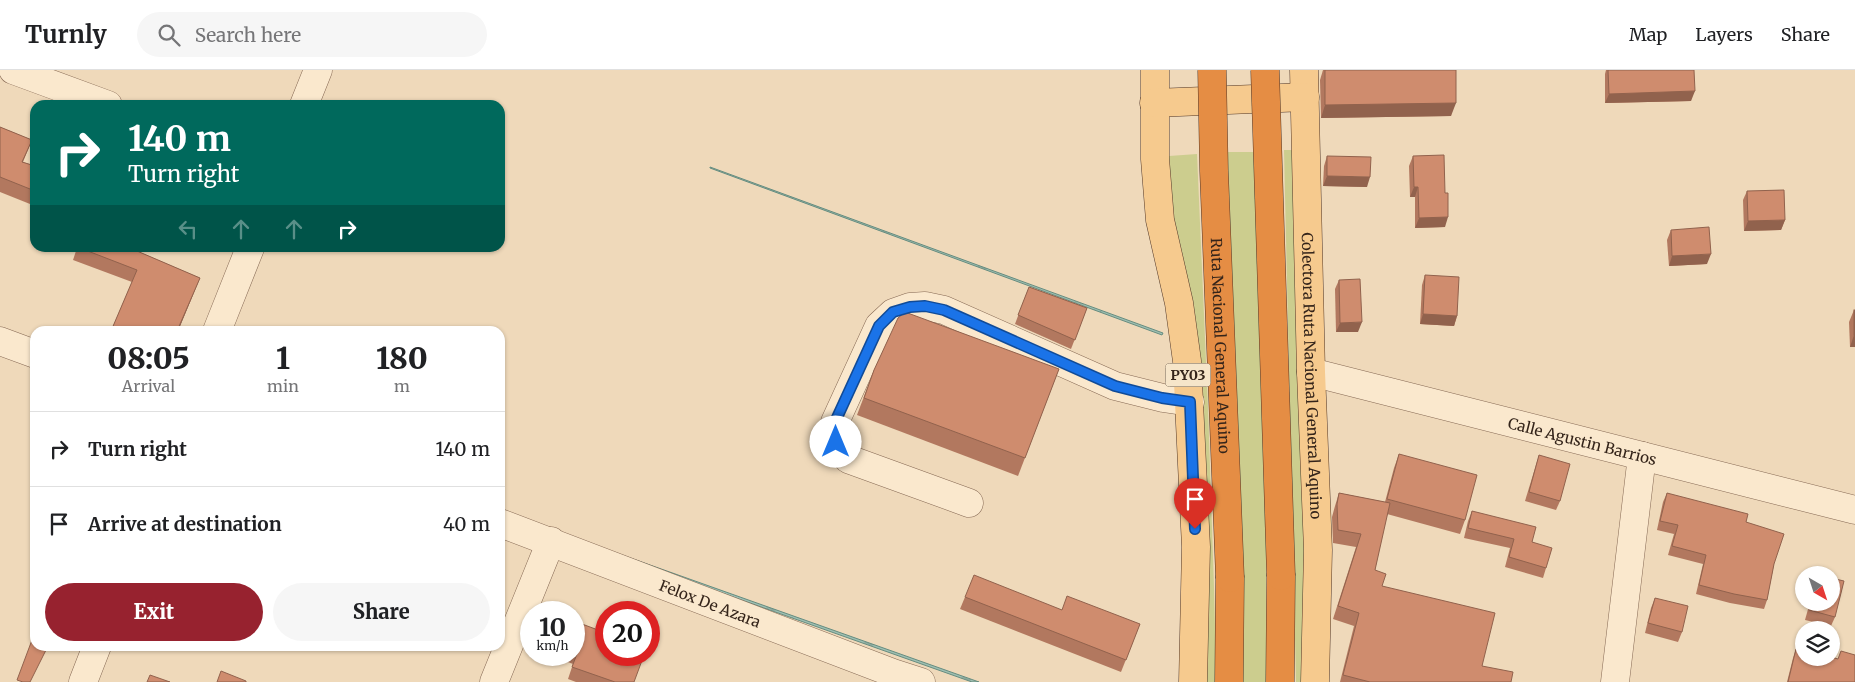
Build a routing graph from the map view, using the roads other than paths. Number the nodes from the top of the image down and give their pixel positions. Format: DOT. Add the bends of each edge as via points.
graph roads {
  1 [pos="14,70"];
  2 [pos="318,70"];
  3 [pos="1155,70"];
  4 [pos="1212,70"];
  5 [pos="1265,70"];
  6 [pos="1304,70"];
  7 [pos="1304,97"];
  8 [pos="95,100"];
  9 [pos="306,100"];
  10 [pos="1154,103"];
  11 [pos="248,252"];
  12 [pos="219,326"];
  13 [pos="0,341"];
  14 [pos="30,352"];
  15 [pos="1311,372"];
  16 [pos="1190,402"];
  17 [pos="1642,456"];
  18 [pos="969,504"];
  19 [pos="1855,510"];
  20 [pos="505,525"];
  21 [pos="551,541"];
  22 [pos="95,651"];
  23 [pos="891,677"];
  24 [pos="83,682"];
  25 [pos="494,682"];
  26 [pos="921,682"];
  27 [pos="1193,682"];
  28 [pos="1229,682"];
  29 [pos="1280,682"];
  30 [pos="1314,682"];
  31 [pos="1615,682"];
  1 -- 8 [label="street"];
  2 -- 9 [label="street"];
  3 -- 10 [label="main road, PY03"];
  4 -- 28 [label="highway, Ruta Nacional General Aquino / PY03, bridge" via="1230,578"];
  5 -- 29 [label="highway, bridge" via="1281,576"];
  6 -- 7 [label="main road, Colectora Ruta Nacional General Aquino"];
  7 -- 10 [label="main road"];
  7 -- 15 [label="main road, Colectora Ruta Nacional General Aquino"];
  10 -- 16 [label="main road, PY03" via="1160,220 1179,303"];
  11 -- 12 [label="street"];
  13 -- 14 [label="street"];
  15 -- 17 [label="street, Calle Agustin Barrios"];
  15 -- 30 [label="main road, Colectora Ruta Nacional General Aquino" via="1318,550"];
  16 -- 18 [label="street" via="1115,386 944,310 925,306 893,312 879,326 849,389 835,422 836,442 848,460"];
  16 -- 27 [label="main road, PY03" via="1196,547"];
  17 -- 19 [label="street, Calle Agustin Barrios"];
  17 -- 31 [label="street"];
  20 -- 21 [label="street, Felox De Azara"];
  21 -- 23 [label="street, Felox De Azara"];
  21 -- 25 [label="street"];
  22 -- 24 [label="street"];
  23 -- 26 [label="street, Felox De Azara"];
}
